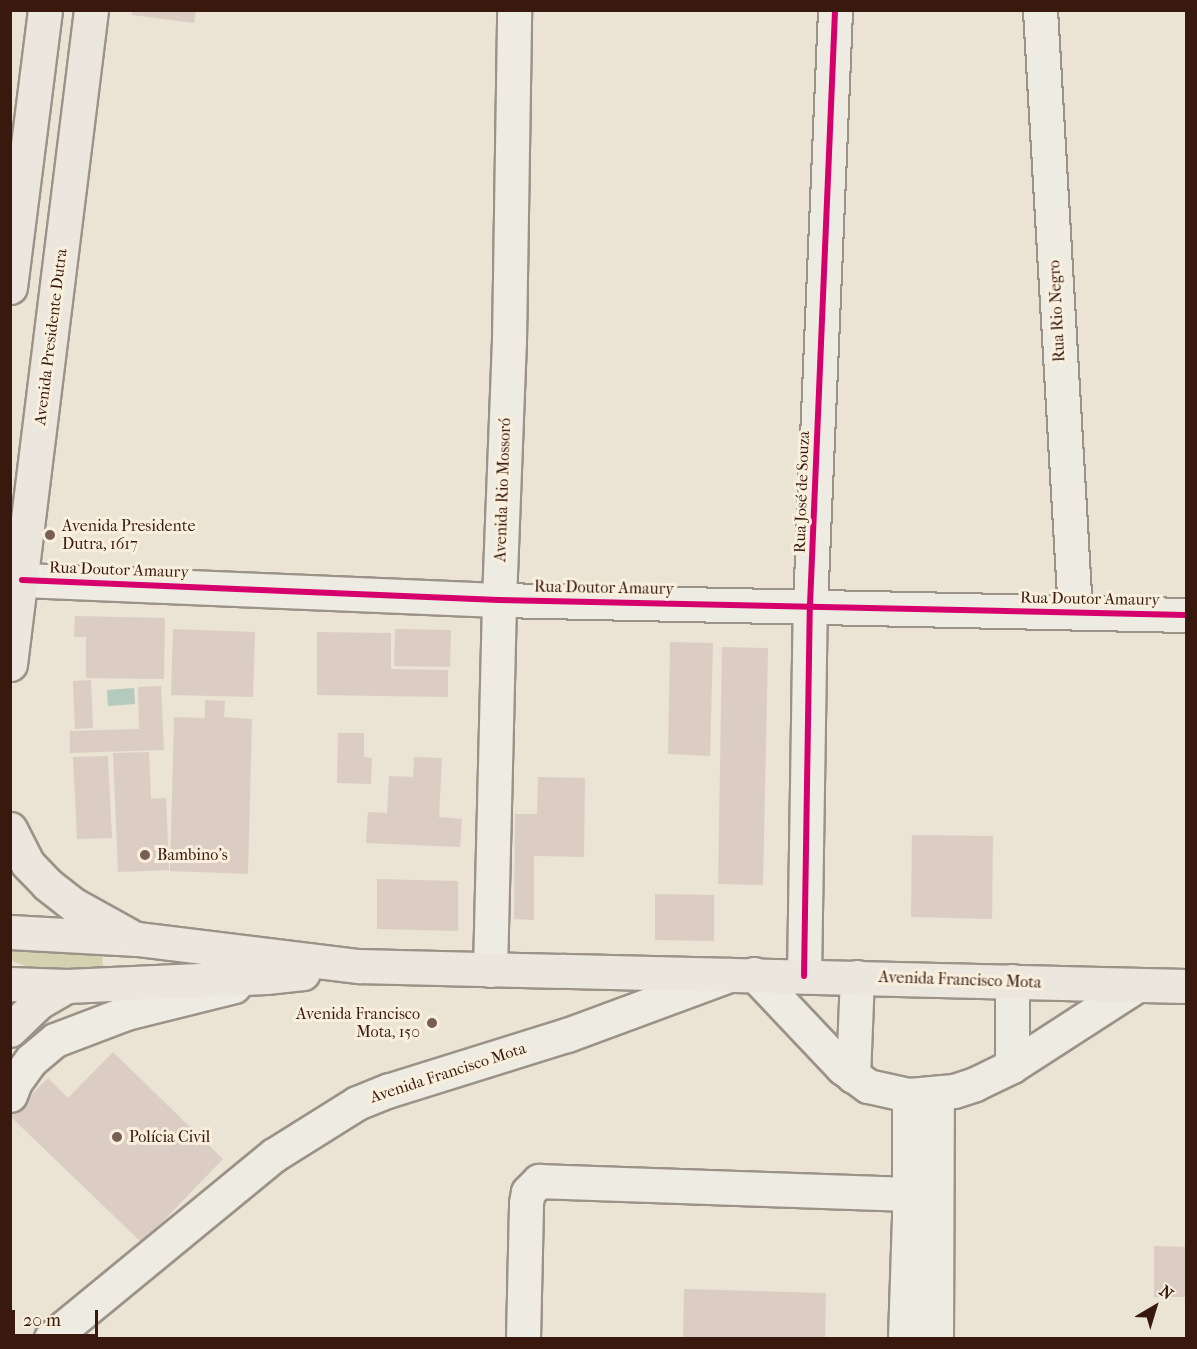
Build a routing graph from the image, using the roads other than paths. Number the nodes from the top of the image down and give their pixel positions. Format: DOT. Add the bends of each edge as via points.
graph roads {
  1 [pos="45,10"];
  2 [pos="91,10"];
  3 [pos="514,10"];
  4 [pos="835,10"];
  5 [pos="1040,10"];
  6 [pos="38,69"];
  7 [pos="83,72"];
  8 [pos="20,121"];
  9 [pos="10,286"];
  10 [pos="22,580"];
  11 [pos="499,600"];
  12 [pos="810,606"];
  13 [pos="1075,612"];
  14 [pos="1186,615"];
  15 [pos="10,664"];
  16 [pos="10,829"];
  17 [pos="10,933"];
  18 [pos="137,939"];
  19 [pos="358,966"];
  20 [pos="490,970"];
  21 [pos="744,974"];
  22 [pos="804,976"];
  23 [pos="266,977"];
  24 [pos="857,977"];
  25 [pos="1012,981"];
  26 [pos="10,984"];
  27 [pos="1137,985"];
  28 [pos="68,986"];
  29 [pos="1186,986"];
  30 [pos="10,1030"];
  31 [pos="1012,1066"];
  32 [pos="853,1076"];
  33 [pos="923,1094"];
  34 [pos="10,1095"];
  35 [pos="922,1205"];
  36 [pos="88,1324"];
  37 [pos="51,1338"];
  38 [pos="523,1338"];
  39 [pos="905,1338"];
  40 [pos="936,1338"];
  1 -- 6 [label="main road"];
  2 -- 7 [label="main road, Avenida Presidente Dutra"];
  3 -- 11 [label="street, Avenida Rio Mossoró" via="509,341"];
  4 -- 12 [label="street, Rua José de Souza"];
  5 -- 13 [label="street, Rua Rio Negro"];
  6 -- 7 [label="main road"];
  6 -- 8 [label="main road"];
  7 -- 10 [label="main road, Avenida Presidente Dutra"];
  8 -- 9 [label="main road"];
  10 -- 11 [label="street, Rua Doutor Amaury"];
  10 -- 15 [label="main road, Avenida Presidente Dutra"];
  11 -- 12 [label="street, Rua Doutor Amaury"];
  11 -- 20 [label="street, Avenida Rio Mossoró"];
  12 -- 13 [label="street, Rua Doutor Amaury"];
  12 -- 22 [label="street, Rua José de Souza"];
  13 -- 14 [label="street, Rua Doutor Amaury"];
  16 -- 18 [label="main road" via="27,863 47,884 74,905"];
  17 -- 18 [label="main road"];
  18 -- 19 [label="main road"];
  19 -- 20 [label="main road, Avenida Francisco Mota"];
  19 -- 23 [label="main road"];
  20 -- 21 [label="main road, Avenida Francisco Mota"];
  21 -- 22 [label="main road, Avenida Francisco Mota"];
  21 -- 32 [label="street"];
  21 -- 36 [label="street, Avenida Francisco Mota" via="357,1103 274,1155"];
  22 -- 24 [label="main road, Avenida Francisco Mota"];
  23 -- 28 [label="main road"];
  23 -- 34 [label="street" via="126,1013 55,1040 31,1060"];
  24 -- 25 [label="main road, Avenida Francisco Mota"];
  24 -- 32 [label="street"];
  25 -- 27 [label="main road, Avenida Francisco Mota"];
  25 -- 31 [label="street"];
  26 -- 28 [label="main road"];
  27 -- 29 [label="main road, Avenida Francisco Mota"];
  27 -- 31 [label="street"];
  28 -- 30 [label="main road" via="39,1002"];
  31 -- 33 [label="street" via="975,1084"];
  32 -- 33 [label="street" via="868,1086"];
  33 -- 35 [label="street"];
  35 -- 38 [label="street" via="801,1202 539,1181 528,1192 526,1203"];
  35 -- 39 [label="street"];
  35 -- 40 [label="street"];
  36 -- 37 [label="street, Avenida Francisco Mota"];
}
